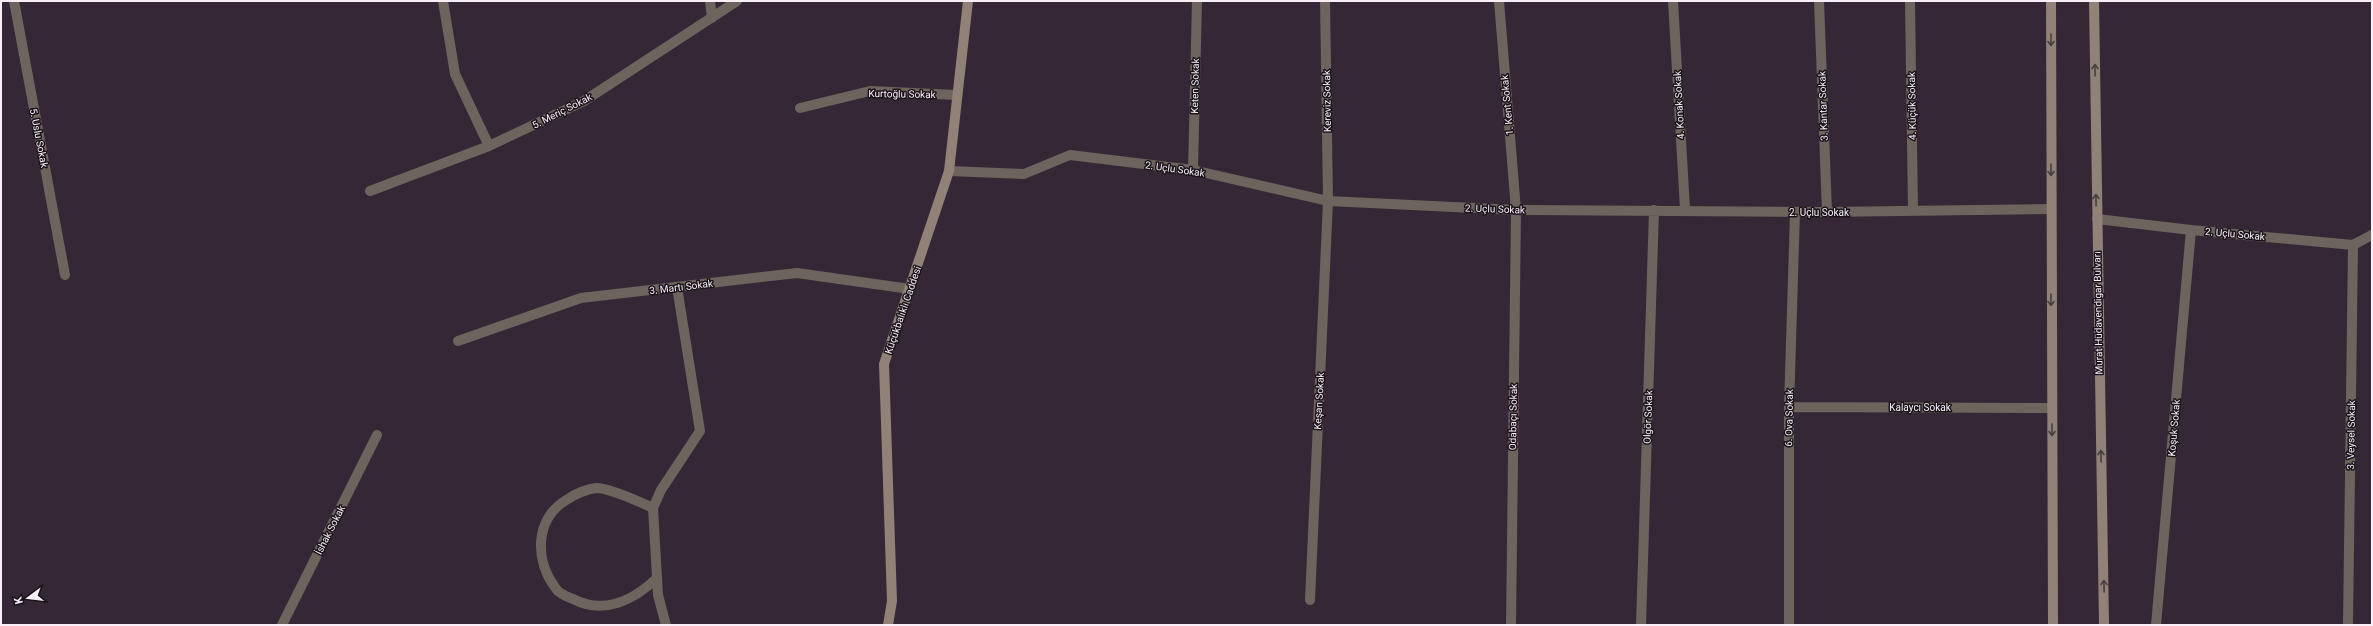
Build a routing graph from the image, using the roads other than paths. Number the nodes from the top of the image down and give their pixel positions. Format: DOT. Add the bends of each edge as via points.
graph roads {
  1 [pos="14,1"];
  2 [pos="443,1"];
  3 [pos="710,1"];
  4 [pos="737,1"];
  5 [pos="968,1"];
  6 [pos="1197,1"];
  7 [pos="1325,1"];
  8 [pos="1499,1"];
  9 [pos="1673,1"];
  10 [pos="1819,1"];
  11 [pos="1910,1"];
  12 [pos="2051,1"];
  13 [pos="2094,1"];
  14 [pos="712,18"];
  15 [pos="958,95"];
  16 [pos="800,108"];
  17 [pos="489,146"];
  18 [pos="1194,170"];
  19 [pos="948,171"];
  20 [pos="370,191"];
  21 [pos="1328,201"];
  22 [pos="1685,209"];
  23 [pos="2051,209"];
  24 [pos="1516,210"];
  25 [pos="1654,210"];
  26 [pos="1913,211"];
  27 [pos="1795,212"];
  28 [pos="1827,212"];
  29 [pos="2097,219"];
  30 [pos="2191,230"];
  31 [pos="2372,235"];
  32 [pos="2353,245"];
  33 [pos="65,275"];
  34 [pos="677,287"];
  35 [pos="910,289"];
  36 [pos="458,341"];
  37 [pos="1789,407"];
  38 [pos="2052,408"];
  39 [pos="377,435"];
  40 [pos="654,508"];
  41 [pos="657,578"];
  42 [pos="1310,600"];
  43 [pos="282,625"];
  44 [pos="666,625"];
  45 [pos="888,625"];
  46 [pos="1511,625"];
  47 [pos="1641,625"];
  48 [pos="1789,625"];
  49 [pos="2053,625"];
  50 [pos="2104,625"];
  51 [pos="2156,625"];
  52 [pos="2348,625"];
  1 -- 33 [label="street, 5. Uslu Sokak"];
  2 -- 17 [label="street" via="455,74"];
  3 -- 14 [label="street"];
  4 -- 14 [label="street, 5. Meriç Sokak"];
  5 -- 15 [label="main road, Küçükbalıklı Caddesi"];
  6 -- 18 [label="street, Keten Sokak"];
  7 -- 21 [label="street, Kereviz Sokak"];
  8 -- 24 [label="street, 1. Kent Sokak"];
  9 -- 22 [label="street, 4. Konak Sokak"];
  10 -- 28 [label="street, 3. Kantar Sokak"];
  11 -- 26 [label="street, 4. Küçük Sokak"];
  12 -- 23 [label="main road, one-way"];
  29 -- 13 [label="main road, Murat Hüdavendigar Bulvarı, one-way"];
  14 -- 17 [label="street, 5. Meriç Sokak" via="584,102"];
  15 -- 16 [label="street, Kurtoğlu Sokak" via="870,91"];
  15 -- 19 [label="main road, Küçükbalıklı Caddesi"];
  17 -- 20 [label="street, 5. Meriç Sokak"];
  18 -- 19 [label="street, 2. Uçlu Sokak" via="1070,155 1024,174"];
  18 -- 21 [label="street, 2. Uçlu Sokak"];
  19 -- 35 [label="main road, Küçükbalıklı Caddesi"];
  21 -- 24 [label="street, 2. Uçlu Sokak"];
  21 -- 42 [label="street, Keşan Sokak"];
  22 -- 25 [label="street, 2. Uçlu Sokak"];
  22 -- 27 [label="street, 2. Uçlu Sokak"];
  23 -- 26 [label="street, 2. Uçlu Sokak"];
  23 -- 38 [label="main road, one-way"];
  24 -- 25 [label="street, 2. Uçlu Sokak"];
  24 -- 46 [label="street, Odabaçı Sokak"];
  25 -- 47 [label="street, Olgör Sokak"];
  26 -- 28 [label="street, 2. Uçlu Sokak"];
  27 -- 28 [label="street, 2. Uçlu Sokak"];
  27 -- 37 [label="street, 6. Ova Sokak"];
  29 -- 30 [label="street, 2. Uçlu Sokak"];
  50 -- 29 [label="main road, Murat Hüdavendigar Bulvarı, one-way"];
  30 -- 32 [label="street, 2. Uçlu Sokak"];
  30 -- 51 [label="street, Koşuk Sokak"];
  31 -- 32 [label="street"];
  32 -- 52 [label="street, 3. Veysel Sokak"];
  34 -- 35 [label="street, 3. Martı Sokak" via="797,273"];
  34 -- 36 [label="street, 3. Martı Sokak" via="581,298"];
  34 -- 40 [label="street" via="700,431 661,490"];
  35 -- 45 [label="main road, Küçükbalıklı Caddesi" via="884,364 892,601"];
  37 -- 38 [label="street, Kalaycı Sokak"];
  37 -- 48 [label="street, 6. Ova Sokak"];
  38 -- 49 [label="main road, one-way"];
  39 -- 43 [label="street, İshak Sokak"];
  40 -- 41 [label="street"];
  40 -- 41 [label="street" via="630,497 596,488 576,494 556,506 541,532 541,562 558,591 585,605 618,604 642,593"];
  41 -- 44 [label="street" via="658,595"];
}
